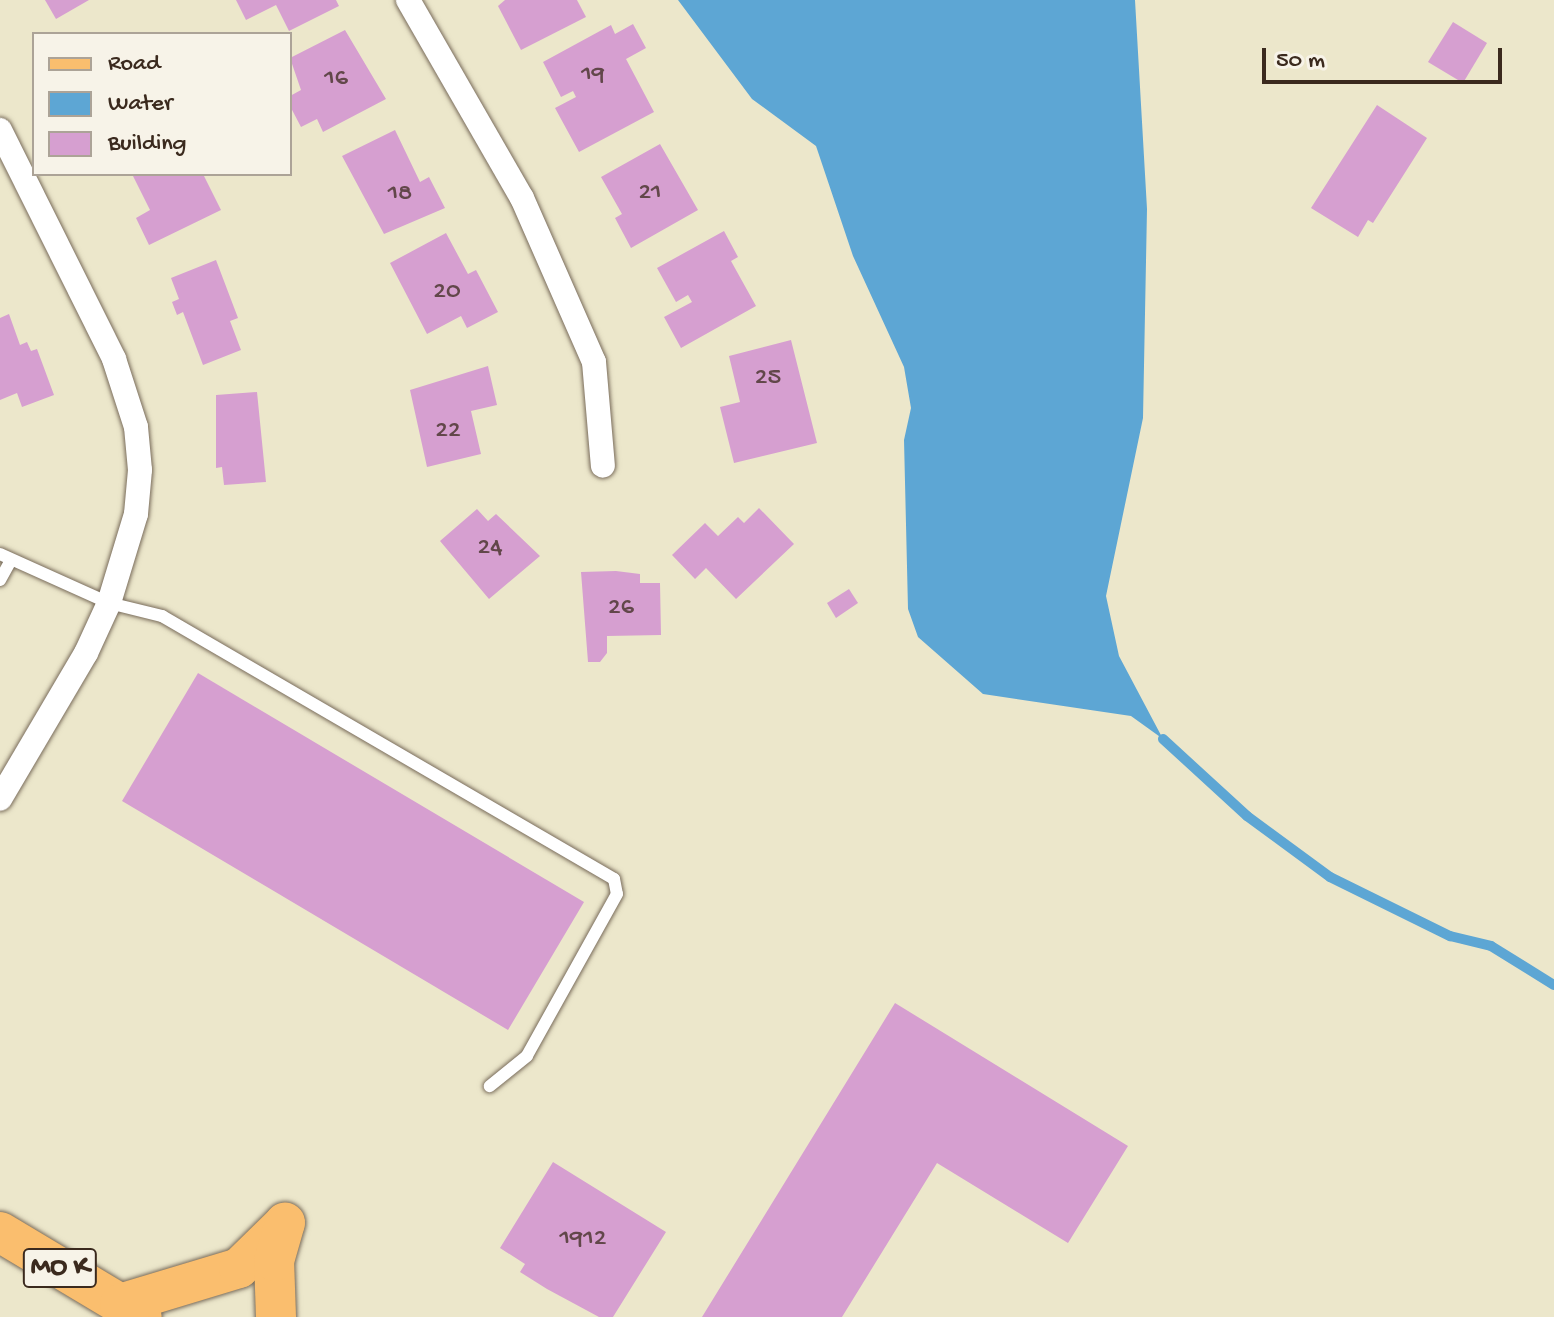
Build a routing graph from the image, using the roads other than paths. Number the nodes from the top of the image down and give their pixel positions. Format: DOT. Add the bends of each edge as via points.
graph roads {
  1 [pos="408,0"];
  2 [pos="0,130"];
  3 [pos="603,466"];
  4 [pos="6,557"];
  5 [pos="0,580"];
  6 [pos="109,603"];
  7 [pos="0,799"];
  8 [pos="490,1086"];
  9 [pos="0,1232"];
  10 [pos="131,1310"];
  11 [pos="276,1317"];
  1 -- 3 [label="street" via="522,198 594,362"];
  2 -- 6 [label="street" via="114,359 136,427 136,514"];
  4 -- 5 [label="lane"];
  4 -- 6 [label="lane"];
  6 -- 7 [label="street" via="86,653"];
  6 -- 8 [label="lane" via="162,616 614,879 617,894 527,1056"];
  9 -- 10 [label="main road, MO K"];
  10 -- 11 [label="main road" via="239,1268 285,1223 274,1261"];
}
